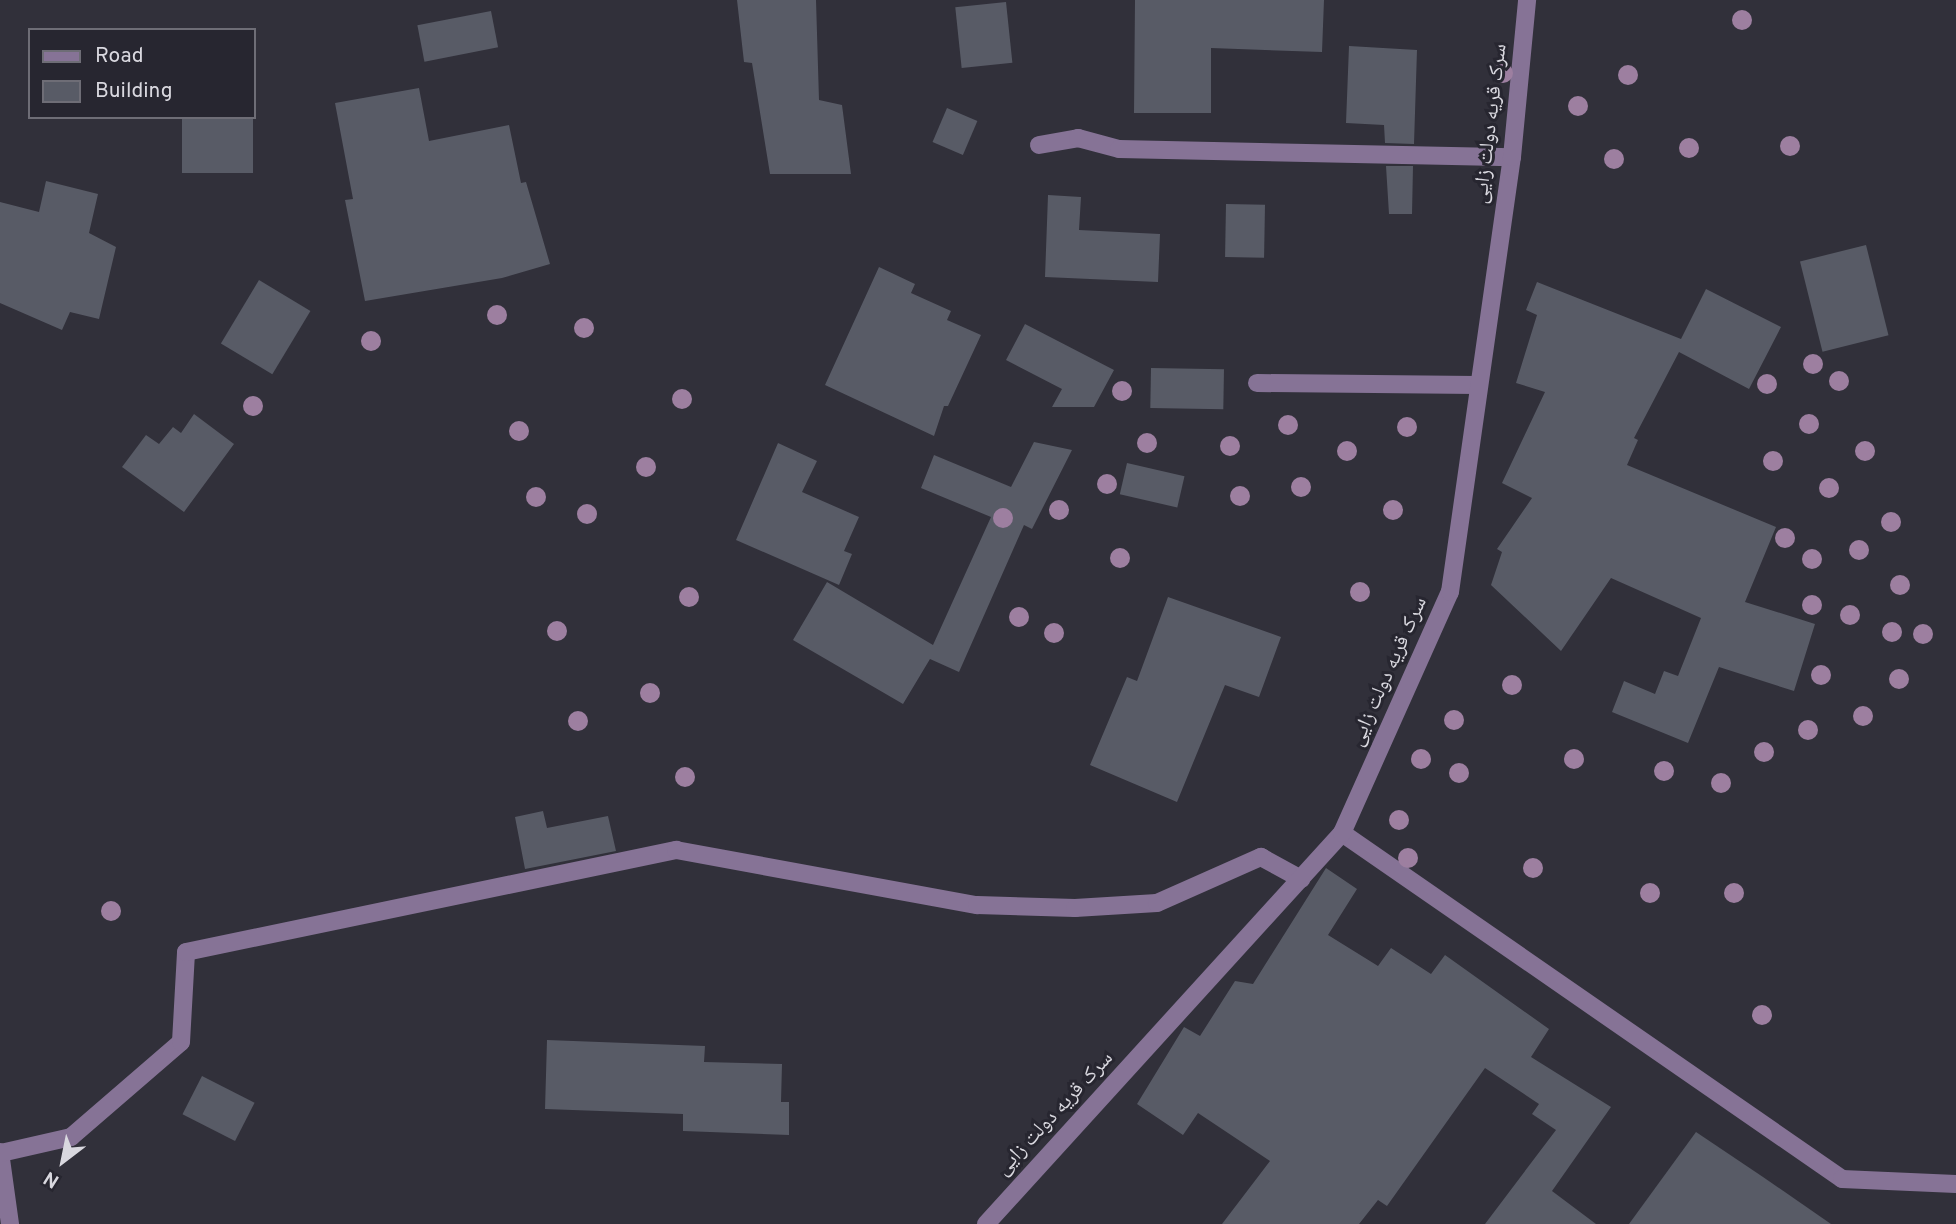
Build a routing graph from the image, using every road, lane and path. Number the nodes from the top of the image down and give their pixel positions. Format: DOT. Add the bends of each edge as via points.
graph roads {
  1 [pos="1527,0"];
  2 [pos="1039,145"];
  3 [pos="1512,157"];
  4 [pos="1257,383"];
  5 [pos="1477,385"];
  6 [pos="1342,833"];
  7 [pos="1301,879"];
  8 [pos="0,1152"];
  9 [pos="1956,1184"];
  10 [pos="10,1224"];
  11 [pos="986,1224"];
  1 -- 3 [label="street, سرک قریه دولت زایی"];
  2 -- 3 [label="street" via="1078,138 1119,149"];
  3 -- 5 [label="street, سرک قریه دولت زایی"];
  4 -- 5 [label="street"];
  5 -- 6 [label="street, سرک قریه دولت زایی" via="1450,592"];
  6 -- 7 [label="street, سرک قریه دولت زایی"];
  6 -- 9 [label="street" via="1842,1179"];
  7 -- 8 [label="street" via="1261,857 1157,903 1075,908 977,905 676,850 186,952 181,1042 71,1137"];
  7 -- 11 [label="street, سرک قریه دولت زایی"];
  8 -- 10 [label="street"];
}
